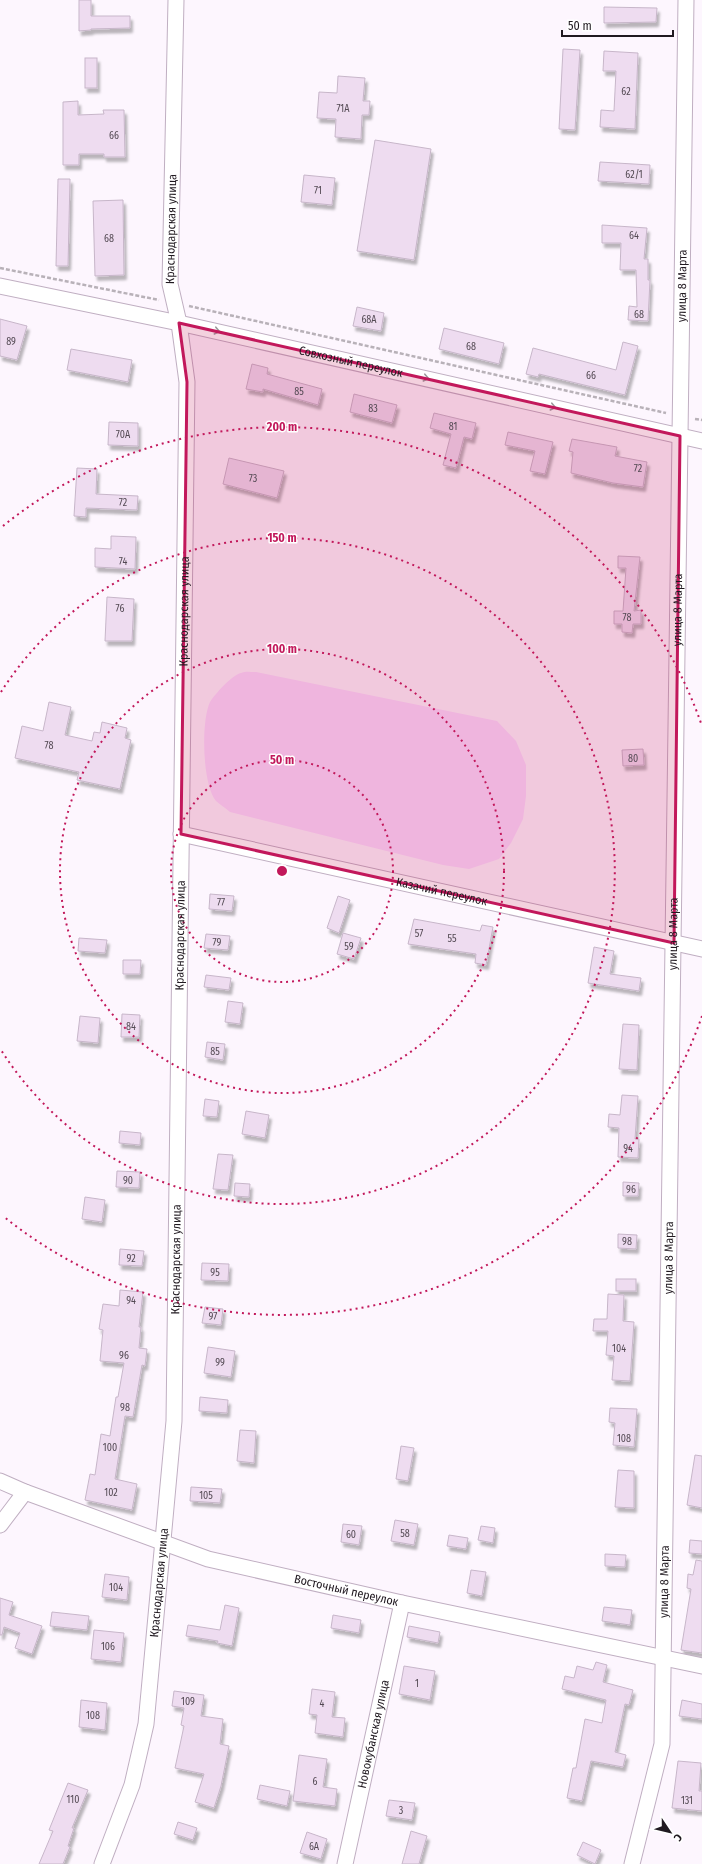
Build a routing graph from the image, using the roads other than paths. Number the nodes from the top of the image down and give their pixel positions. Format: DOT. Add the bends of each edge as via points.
graph roads {
  1 [pos="176,0"];
  2 [pos="686,0"];
  3 [pos="0,286"];
  4 [pos="179,323"];
  5 [pos="680,436"];
  6 [pos="702,441"];
  7 [pos="181,834"];
  8 [pos="674,943"];
  9 [pos="702,949"];
  10 [pos="0,1481"];
  11 [pos="25,1492"];
  12 [pos="0,1525"];
  13 [pos="164,1543"];
  14 [pos="402,1603"];
  15 [pos="663,1658"];
  16 [pos="702,1666"];
  17 [pos="102,1864"];
  18 [pos="345,1864"];
  19 [pos="632,1864"];
  1 -- 4 [label="street, Краснодарская улица" via="170,284"];
  2 -- 5 [label="street, улица 8 Марта"];
  3 -- 4 [label="street, Совхозный переулок"];
  4 -- 5 [label="street, Совхозный переулок, one-way"];
  4 -- 7 [label="street, Краснодарская улица" via="187,382"];
  5 -- 6 [label="street, Совхозный переулок"];
  5 -- 8 [label="street, улица 8 Марта"];
  7 -- 8 [label="street, Казачий переулок"];
  7 -- 13 [label="street, Краснодарская улица" via="174,1421"];
  8 -- 9 [label="street, Казачий переулок"];
  8 -- 15 [label="street, улица 8 Марта"];
  10 -- 11 [label="street, Восточный переулок"];
  11 -- 12 [label="street"];
  11 -- 13 [label="street, Восточный переулок"];
  13 -- 14 [label="street, Восточный переулок" via="208,1558"];
  13 -- 17 [label="street, Краснодарская улица" via="146,1724 132,1785"];
  14 -- 15 [label="street, Восточный переулок"];
  14 -- 18 [label="street, Новокубанская улица"];
  15 -- 16 [label="street, Восточный переулок"];
  15 -- 19 [label="street, улица 8 Марта" via="662,1744"];
}
